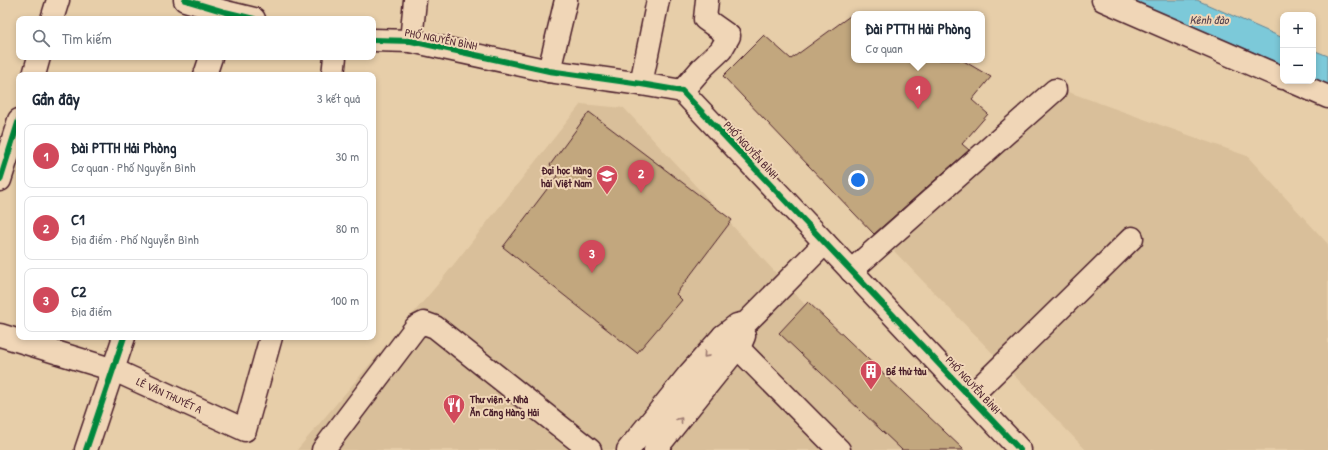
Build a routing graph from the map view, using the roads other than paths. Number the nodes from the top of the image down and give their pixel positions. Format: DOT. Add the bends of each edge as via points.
graph roads {
  1 [pos="58,0"];
  2 [pos="186,0"];
  3 [pos="415,0"];
  4 [pos="566,0"];
  5 [pos="658,0"];
  6 [pos="707,0"];
  7 [pos="1103,0"];
  8 [pos="225,10"];
  9 [pos="53,16"];
  10 [pos="244,16"];
  11 [pos="376,40"];
  12 [pos="411,41"];
  13 [pos="38,60"];
  14 [pos="210,60"];
  15 [pos="335,60"];
  16 [pos="549,71"];
  17 [pos="35,72"];
  18 [pos="206,72"];
  19 [pos="333,72"];
  20 [pos="1280,77"];
  21 [pos="641,84"];
  22 [pos="1298,84"];
  23 [pos="1055,90"];
  24 [pos="682,91"];
  25 [pos="1328,97"];
  26 [pos="16,129"];
  27 [pos="0,180"];
  28 [pos="1132,238"];
  29 [pos="825,243"];
  30 [pos="851,271"];
  31 [pos="0,335"];
  32 [pos="16,340"];
  33 [pos="16,340"];
  34 [pos="123,340"];
  35 [pos="270,340"];
  36 [pos="730,342"];
  37 [pos="114,370"];
  38 [pos="970,397"];
  39 [pos="86,450"];
  40 [pos="323,450"];
  41 [pos="590,450"];
  42 [pos="628,450"];
  43 [pos="655,450"];
  44 [pos="839,450"];
  45 [pos="1020,450"];
  1 -- 9 [label="street"];
  2 -- 8 [label="street"];
  3 -- 12 [label="street"];
  4 -- 16 [label="street"];
  5 -- 21 [label="street"];
  6 -- 24 [label="street" via="705,19 729,36 721,50"];
  7 -- 20 [label="street"];
  8 -- 10 [label="street"];
  11 -- 12 [label="street, PHỐ NGUYỄN BÌNH"];
  12 -- 16 [label="street, PHỐ NGUYỄN BÌNH"];
  13 -- 17 [label="street"];
  14 -- 18 [label="street"];
  15 -- 19 [label="street"];
  16 -- 21 [label="street, PHỐ NGUYỄN BÌNH"];
  21 -- 24 [label="street, PHỐ NGUYỄN BÌNH"];
  22 -- 25 [label="street"];
  23 -- 30 [label="street"];
  24 -- 29 [label="street, PHỐ NGUYỄN BÌNH"];
  26 -- 27 [label="street"];
  28 -- 38 [label="street"];
  29 -- 30 [label="street, PHỐ NGUYỄN BÌNH"];
  29 -- 36 [label="street" via="746,322 741,343"];
  30 -- 38 [label="street, PHỐ NGUYỄN BÌNH"];
  31 -- 33 [label="street, LÊ VĂN THUYẾT A"];
  32 -- 37 [label="street, LÊ VĂN THUYẾT A"];
  34 -- 37 [label="street"];
  35 -- 37 [label="street, LÊ VĂN THUYẾT A" via="245,430"];
  36 -- 42 [label="street, one-way" via="690,373"];
  43 -- 36 [label="street, one-way"];
  36 -- 44 [label="street"];
  37 -- 39 [label="street"];
  38 -- 45 [label="street, PHỐ NGUYỄN BÌNH"];
  40 -- 41 [label="street" via="416,327 424,322 436,327"];
}
